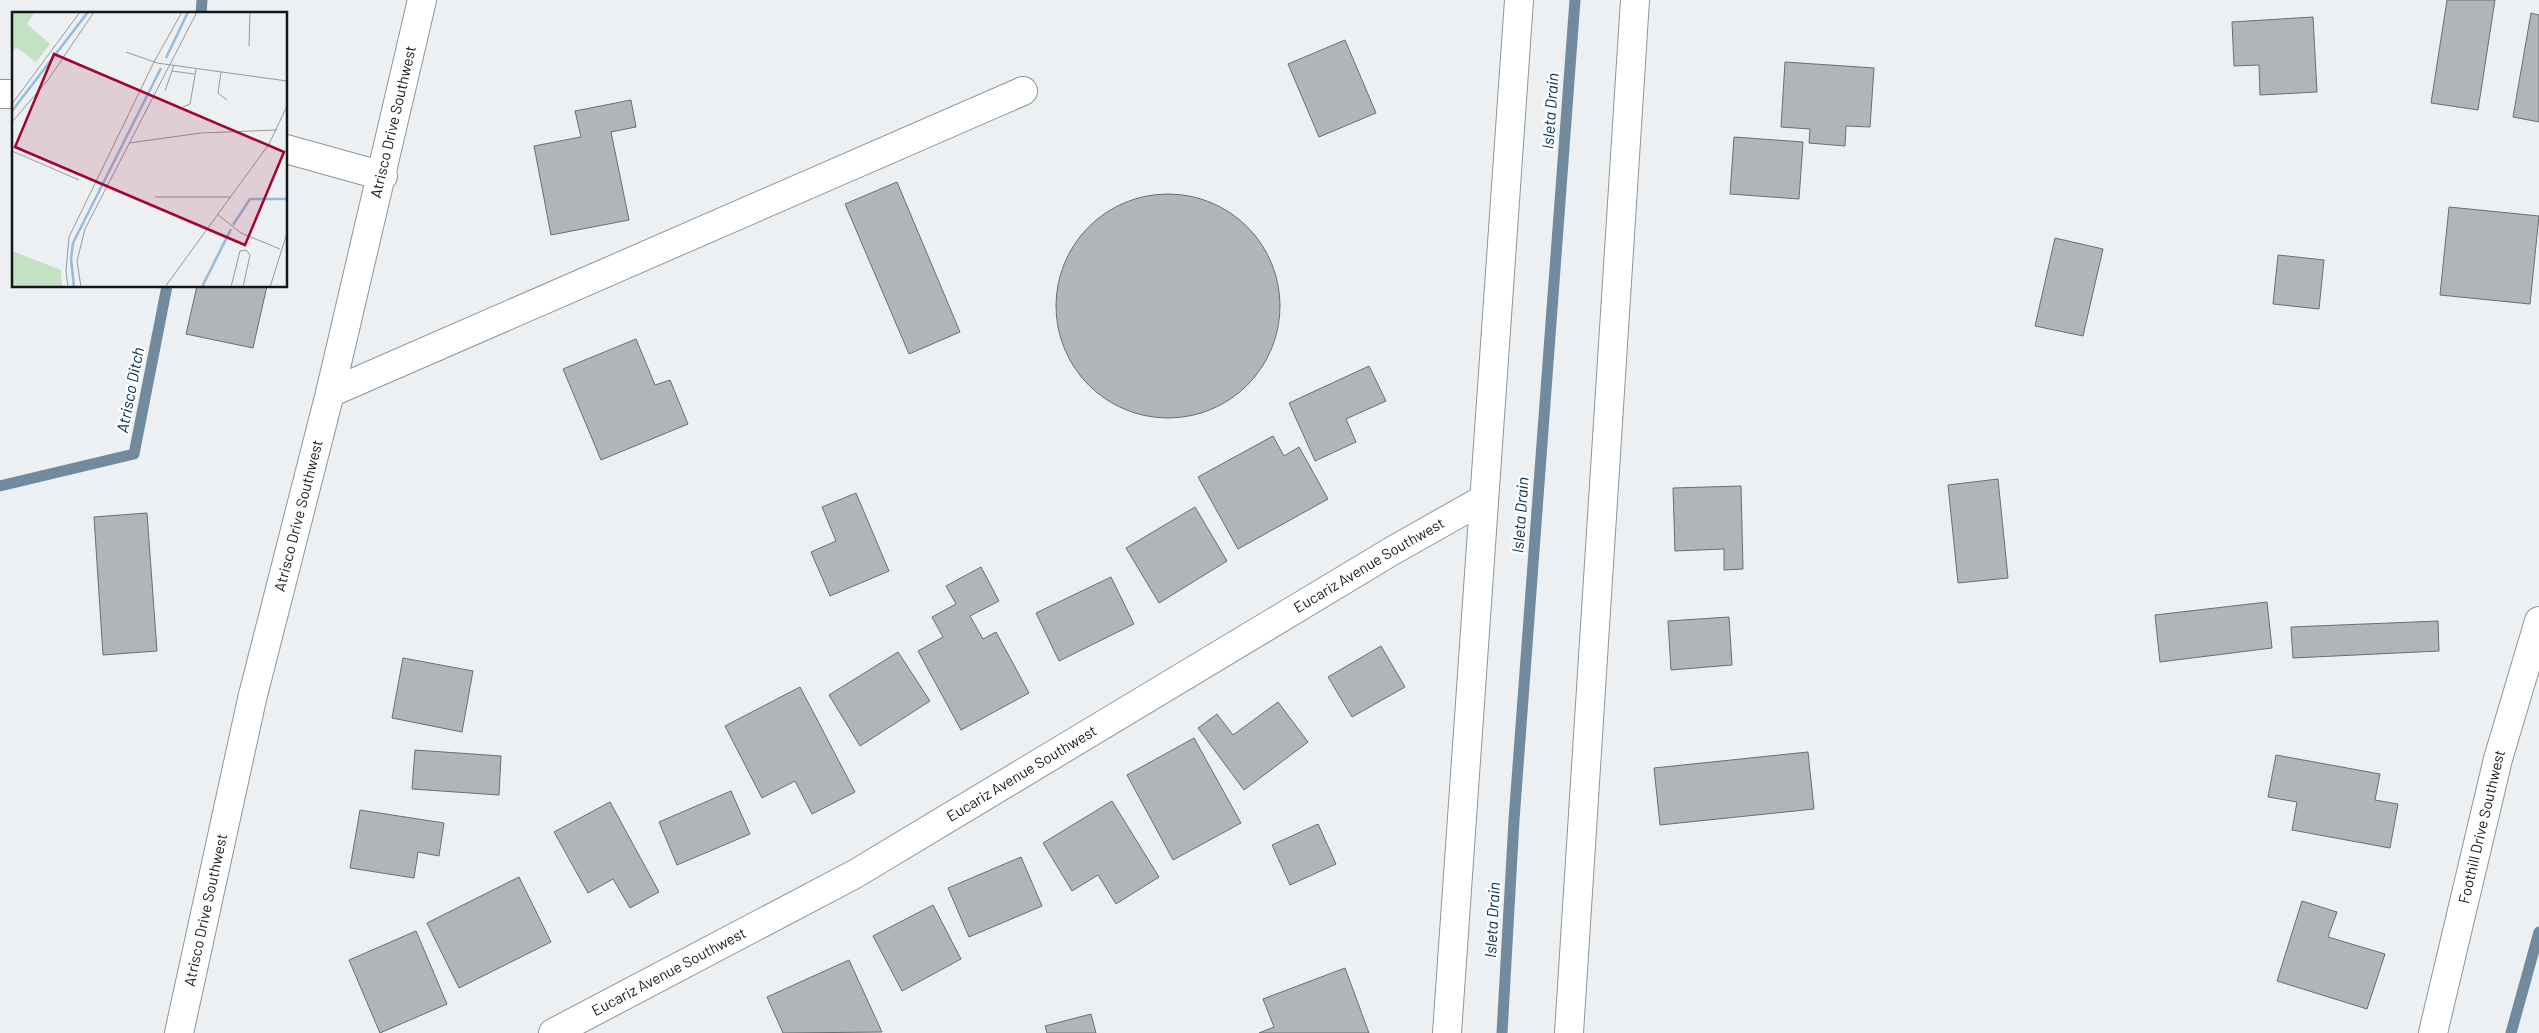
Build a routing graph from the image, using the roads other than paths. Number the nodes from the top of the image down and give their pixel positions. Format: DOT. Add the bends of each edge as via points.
graph roads {
  1 [pos="422,0"];
  2 [pos="1519,0"];
  3 [pos="1635,0"];
  4 [pos="1023,91"];
  5 [pos="288,150"];
  6 [pos="383,176"];
  7 [pos="330,393"];
  8 [pos="1484,499"];
  9 [pos="2539,621"];
  10 [pos="179,1033"];
  11 [pos="553,1033"];
  12 [pos="1447,1033"];
  13 [pos="1569,1033"];
  14 [pos="2432,1033"];
  1 -- 6 [label="street, Atrisco Drive Southwest"];
  2 -- 8 [label="street"];
  3 -- 13 [label="street"];
  4 -- 7 [label="street"];
  5 -- 6 [label="street"];
  6 -- 7 [label="street, Atrisco Drive Southwest"];
  7 -- 10 [label="street, Atrisco Drive Southwest" via="252,699"];
  8 -- 11 [label="street, Eucariz Avenue Southwest" via="855,874"];
  8 -- 12 [label="street"];
  9 -- 14 [label="street, Foothill Drive Southwest" via="2498,760"];
}
